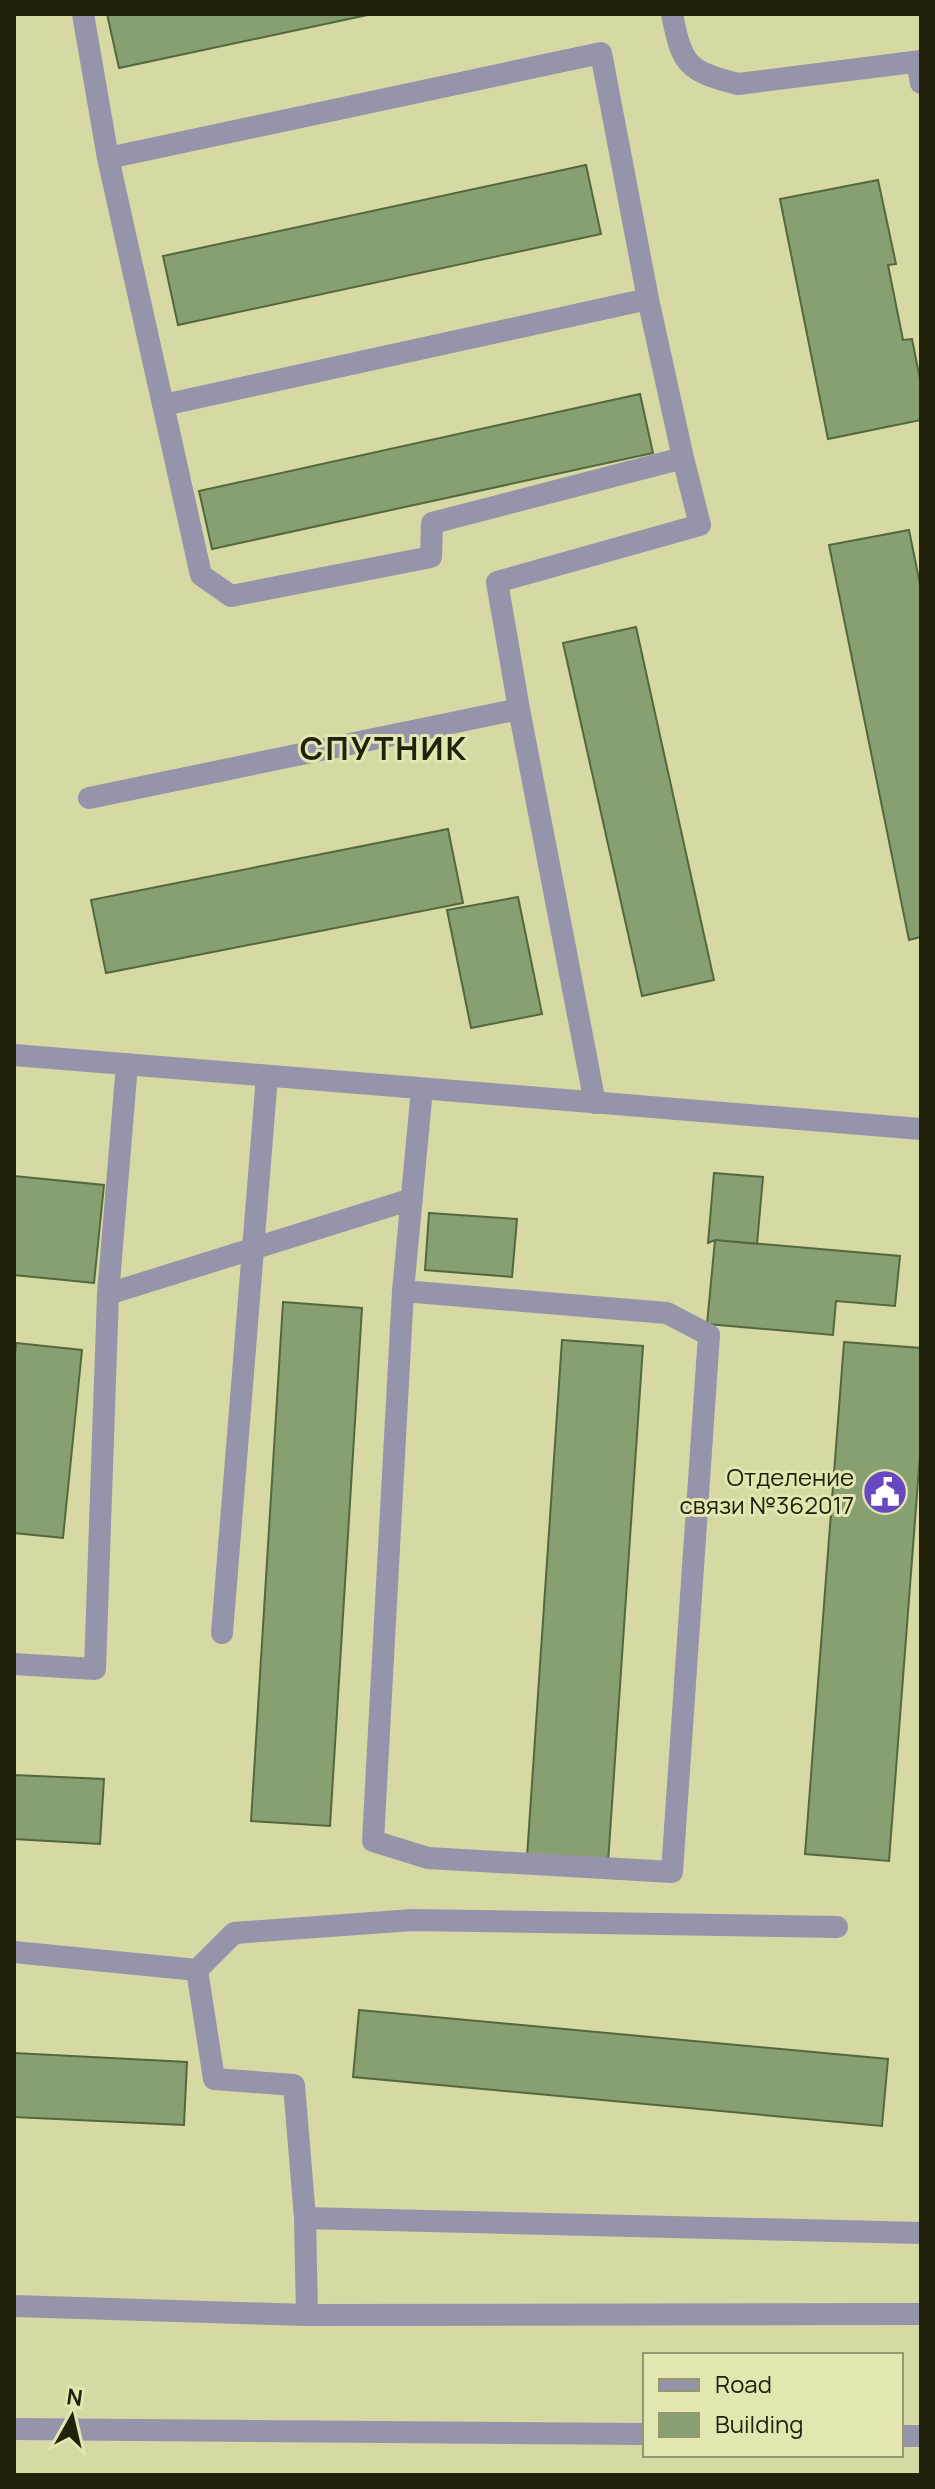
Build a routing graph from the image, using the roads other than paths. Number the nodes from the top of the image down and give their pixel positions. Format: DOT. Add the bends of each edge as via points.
graph roads {
  1 [pos="83,14"];
  2 [pos="672,14"];
  3 [pos="920,69"];
  4 [pos="108,158"];
  5 [pos="648,299"];
  6 [pos="164,405"];
  7 [pos="683,458"];
  8 [pos="519,709"];
  9 [pos="89,798"];
  10 [pos="14,1055"];
  11 [pos="127,1064"];
  12 [pos="267,1076"];
  13 [pos="422,1089"];
  14 [pos="595,1103"];
  15 [pos="921,1129"];
  16 [pos="412,1199"];
  17 [pos="253,1249"];
  18 [pos="403,1291"];
  19 [pos="108,1294"];
  20 [pos="222,1633"];
  21 [pos="14,1664"];
  22 [pos="837,1927"];
  23 [pos="14,1952"];
  24 [pos="197,1970"];
  25 [pos="305,2218"];
  26 [pos="921,2233"];
  27 [pos="14,2306"];
  28 [pos="921,2314"];
  29 [pos="307,2315"];
  30 [pos="14,2429"];
  31 [pos="643,2434"];
  1 -- 4 [label="street"];
  2 -- 3 [label="street" via="679,50 693,68 738,84"];
  4 -- 5 [label="street" via="601,53"];
  4 -- 6 [label="street"];
  5 -- 6 [label="street"];
  5 -- 7 [label="street"];
  6 -- 7 [label="street" via="201,575 231,596 431,557 432,523"];
  7 -- 8 [label="street" via="700,525 497,582"];
  8 -- 9 [label="street"];
  8 -- 14 [label="street"];
  10 -- 11 [label="street"];
  11 -- 12 [label="street"];
  11 -- 19 [label="street"];
  12 -- 13 [label="street"];
  12 -- 17 [label="street"];
  13 -- 14 [label="street"];
  13 -- 16 [label="street"];
  14 -- 15 [label="street"];
  16 -- 17 [label="street"];
  16 -- 18 [label="street"];
  17 -- 19 [label="street"];
  17 -- 20 [label="street"];
  18 -- 18 [label="street" via="667,1313 709,1335 672,1872 428,1858 373,1841"];
  19 -- 21 [label="street" via="95,1669"];
  22 -- 24 [label="street" via="413,1920 234,1933"];
  23 -- 24 [label="street"];
  24 -- 25 [label="street" via="214,2079 294,2085"];
  25 -- 26 [label="street"];
  25 -- 29 [label="street"];
  27 -- 29 [label="street"];
  28 -- 29 [label="street"];
  30 -- 31 [label="street"];
}
